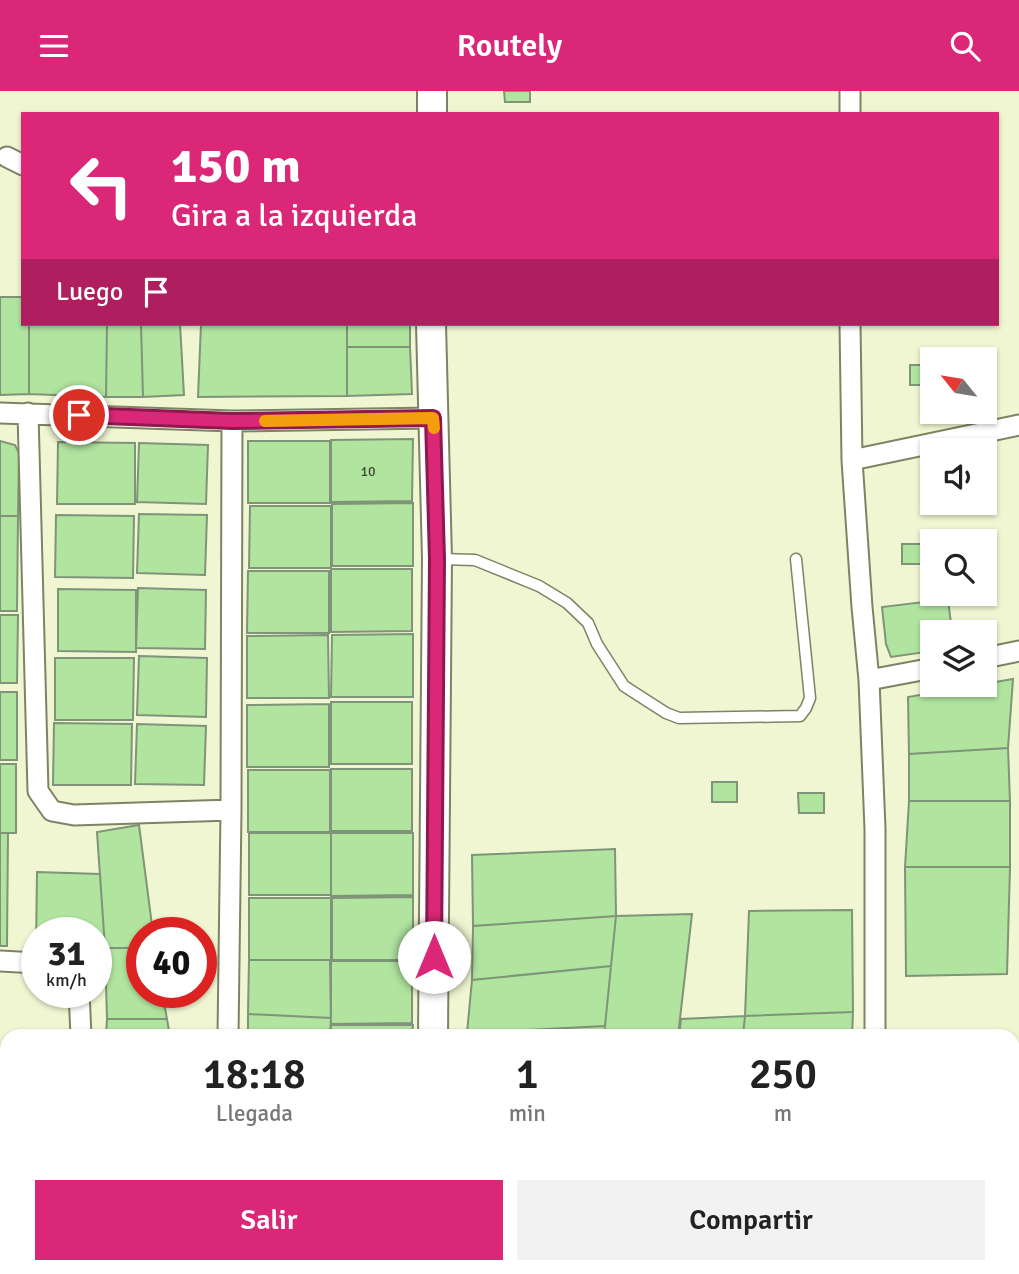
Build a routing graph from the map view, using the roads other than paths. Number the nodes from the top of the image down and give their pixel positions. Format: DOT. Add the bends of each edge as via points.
graph roads {
  1 [pos="432,91"];
  2 [pos="850,91"];
  3 [pos="432,112"];
  4 [pos="850,112"];
  5 [pos="431,326"];
  6 [pos="850,326"];
  7 [pos="0,413"];
  8 [pos="28,413"];
  9 [pos="433,418"];
  10 [pos="232,421"];
  11 [pos="1019,425"];
  12 [pos="852,460"];
  13 [pos="437,559"];
  14 [pos="796,559"];
  15 [pos="1019,651"];
  16 [pos="997,656"];
  17 [pos="920,670"];
  18 [pos="869,680"];
  19 [pos="231,810"];
  20 [pos="0,961"];
  21 [pos="21,962"];
  22 [pos="80,1008"];
  23 [pos="81,1029"];
  24 [pos="228,1029"];
  25 [pos="433,1029"];
  26 [pos="875,1029"];
  1 -- 3 [label="street"];
  2 -- 4 [label="street"];
  5 -- 9 [label="street"];
  6 -- 12 [label="street"];
  7 -- 8 [label="street"];
  8 -- 10 [label="street"];
  8 -- 19 [label="street" via="38,790 52,811 74,815"];
  9 -- 10 [label="street"];
  9 -- 13 [label="street"];
  10 -- 19 [label="street"];
  11 -- 12 [label="street"];
  12 -- 18 [label="street"];
  13 -- 14 [label="lane" via="475,561 539,586 567,603 588,624 624,686 679,718 800,716 806,708 810,698"];
  13 -- 25 [label="street"];
  15 -- 16 [label="street"];
  17 -- 18 [label="street"];
  18 -- 26 [label="street"];
  19 -- 24 [label="street"];
  20 -- 21 [label="street"];
  22 -- 23 [label="street"];
}
